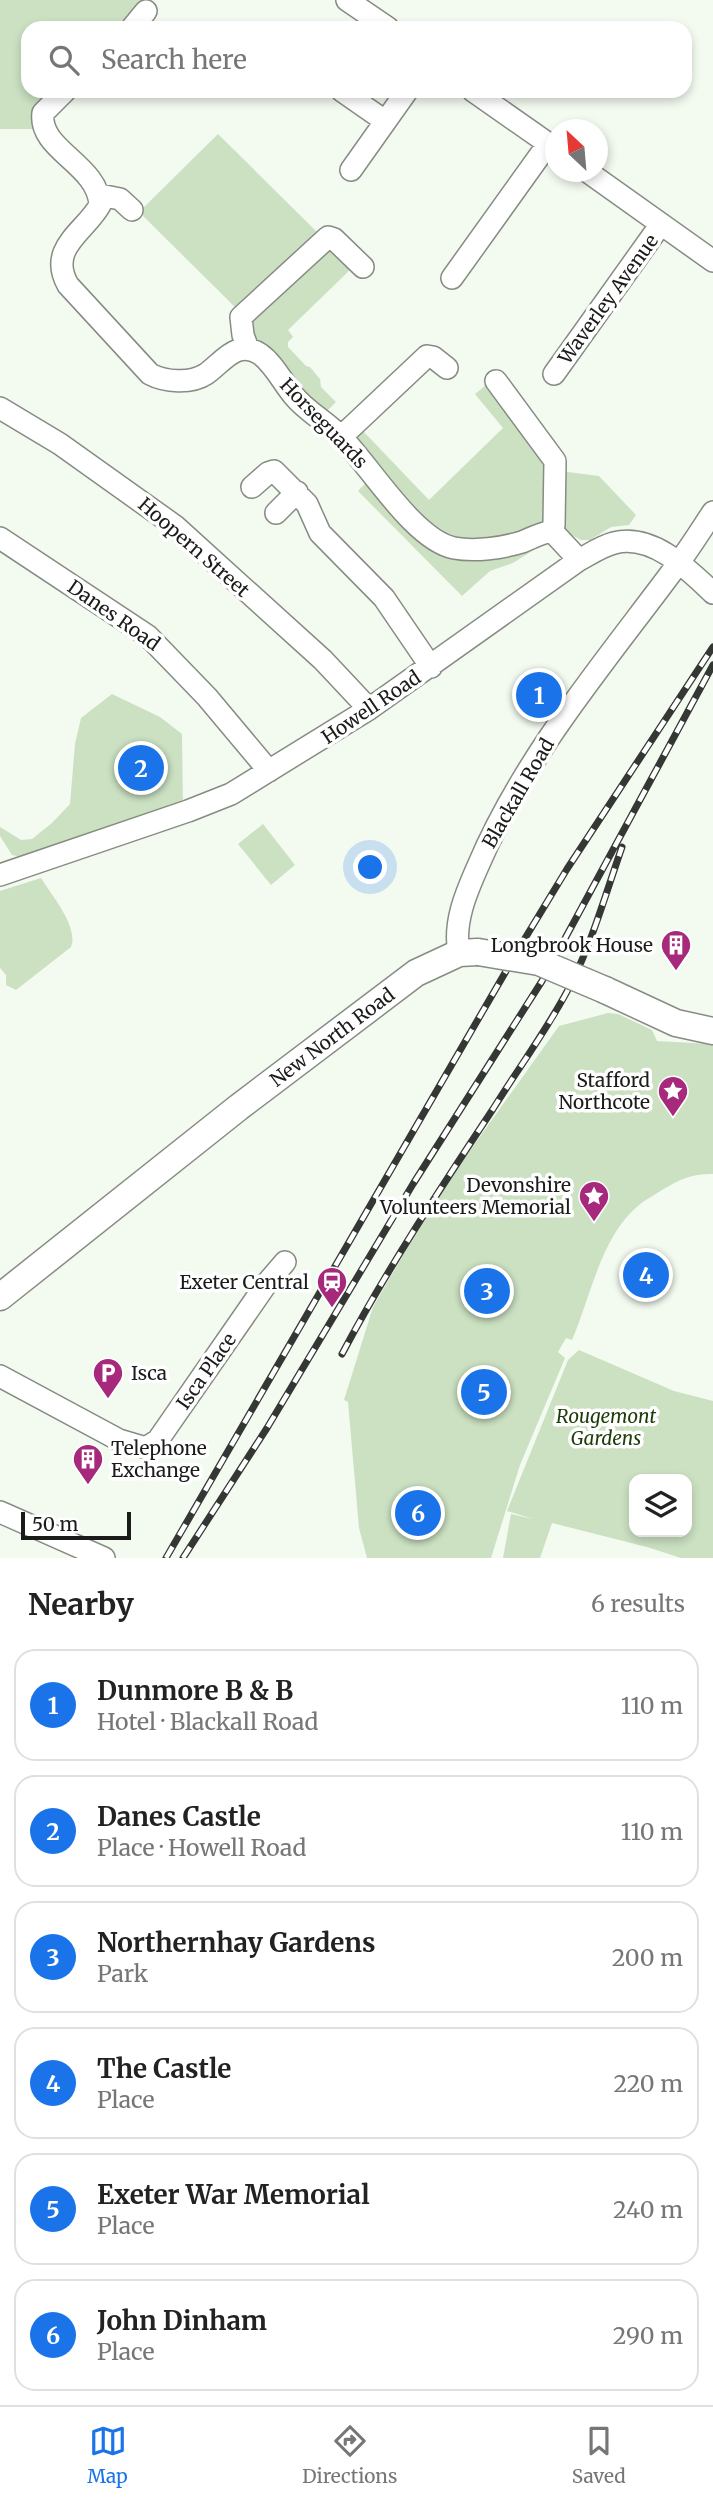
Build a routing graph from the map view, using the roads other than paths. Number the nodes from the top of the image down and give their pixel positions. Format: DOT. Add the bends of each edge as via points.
graph roads {
  1 [pos="347,0"];
  2 [pos="146,11"];
  3 [pos="138,21"];
  4 [pos="378,21"];
  5 [pos="58,98"];
  6 [pos="352,98"];
  7 [pos="402,98"];
  8 [pos="482,98"];
  9 [pos="385,121"];
  10 [pos="545,142"];
  11 [pos="545,156"];
  12 [pos="351,170"];
  13 [pos="602,182"];
  14 [pos="100,195"];
  15 [pos="132,210"];
  16 [pos="661,224"];
  17 [pos="713,261"];
  18 [pos="363,267"];
  19 [pos="452,278"];
  20 [pos="248,349"];
  21 [pos="447,368"];
  22 [pos="554,374"];
  23 [pos="496,381"];
  24 [pos="0,408"];
  25 [pos="341,437"];
  26 [pos="252,487"];
  27 [pos="297,492"];
  28 [pos="713,512"];
  29 [pos="276,513"];
  30 [pos="552,531"];
  31 [pos="0,538"];
  32 [pos="579,560"];
  33 [pos="679,563"];
  34 [pos="708,589"];
  35 [pos="431,667"];
  36 [pos="369,709"];
  37 [pos="269,771"];
  38 [pos="1,872"];
  39 [pos="469,953"];
  40 [pos="713,1031"];
  41 [pos="285,1262"];
  42 [pos="0,1297"];
  43 [pos="0,1376"];
  44 [pos="0,1512"];
  45 [pos="104,1558"];
  1 -- 4 [label="street"];
  2 -- 3 [label="street"];
  5 -- 14 [label="street" via="43,113 44,129"];
  6 -- 9 [label="street"];
  7 -- 9 [label="street"];
  8 -- 10 [label="street"];
  9 -- 12 [label="street"];
  11 -- 19 [label="street"];
  13 -- 16 [label="street"];
  14 -- 15 [label="street" via="120,199"];
  14 -- 20 [label="street" via="97,211 71,239 63,259 63,277 144,368 168,380 197,378 231,352"];
  16 -- 17 [label="street"];
  16 -- 22 [label="street, Waverley Avenue"];
  18 -- 20 [label="street" via="328,237 241,317"];
  20 -- 25 [label="street, Horseguards" via="260,354 295,398"];
  21 -- 25 [label="street" via="427,356"];
  23 -- 30 [label="street" via="555,461"];
  24 -- 36 [label="street, Hoopern Street" via="60,444 175,526 323,660"];
  25 -- 30 [label="street, Horseguards" via="415,524 439,542 477,550 519,543"];
  26 -- 27 [label="street" via="274,471"];
  27 -- 29 [label="street"];
  27 -- 35 [label="street" via="320,533 384,598"];
  28 -- 33 [label="street, Blackall Road"];
  30 -- 32 [label="street"];
  31 -- 37 [label="street, Danes Road" via="148,636"];
  32 -- 33 [label="street, Howell Road" via="611,543 630,542 666,553"];
  32 -- 35 [label="street, Howell Road"];
  33 -- 34 [label="street, Howell Road"];
  33 -- 39 [label="street, Blackall Road" via="591,680 504,810 463,899 458,933"];
  35 -- 36 [label="street, Howell Road"];
  36 -- 37 [label="street, Howell Road"];
  37 -- 38 [label="street, Howell Road" via="188,811"];
  39 -- 40 [label="main road, bridge" via="539,962 676,1023"];
  39 -- 42 [label="main road, New North Road" via="416,973 390,992"];
  41 -- 43 [label="street, Isca Place" via="150,1447 118,1440"];
  44 -- 45 [label="street"];
}
